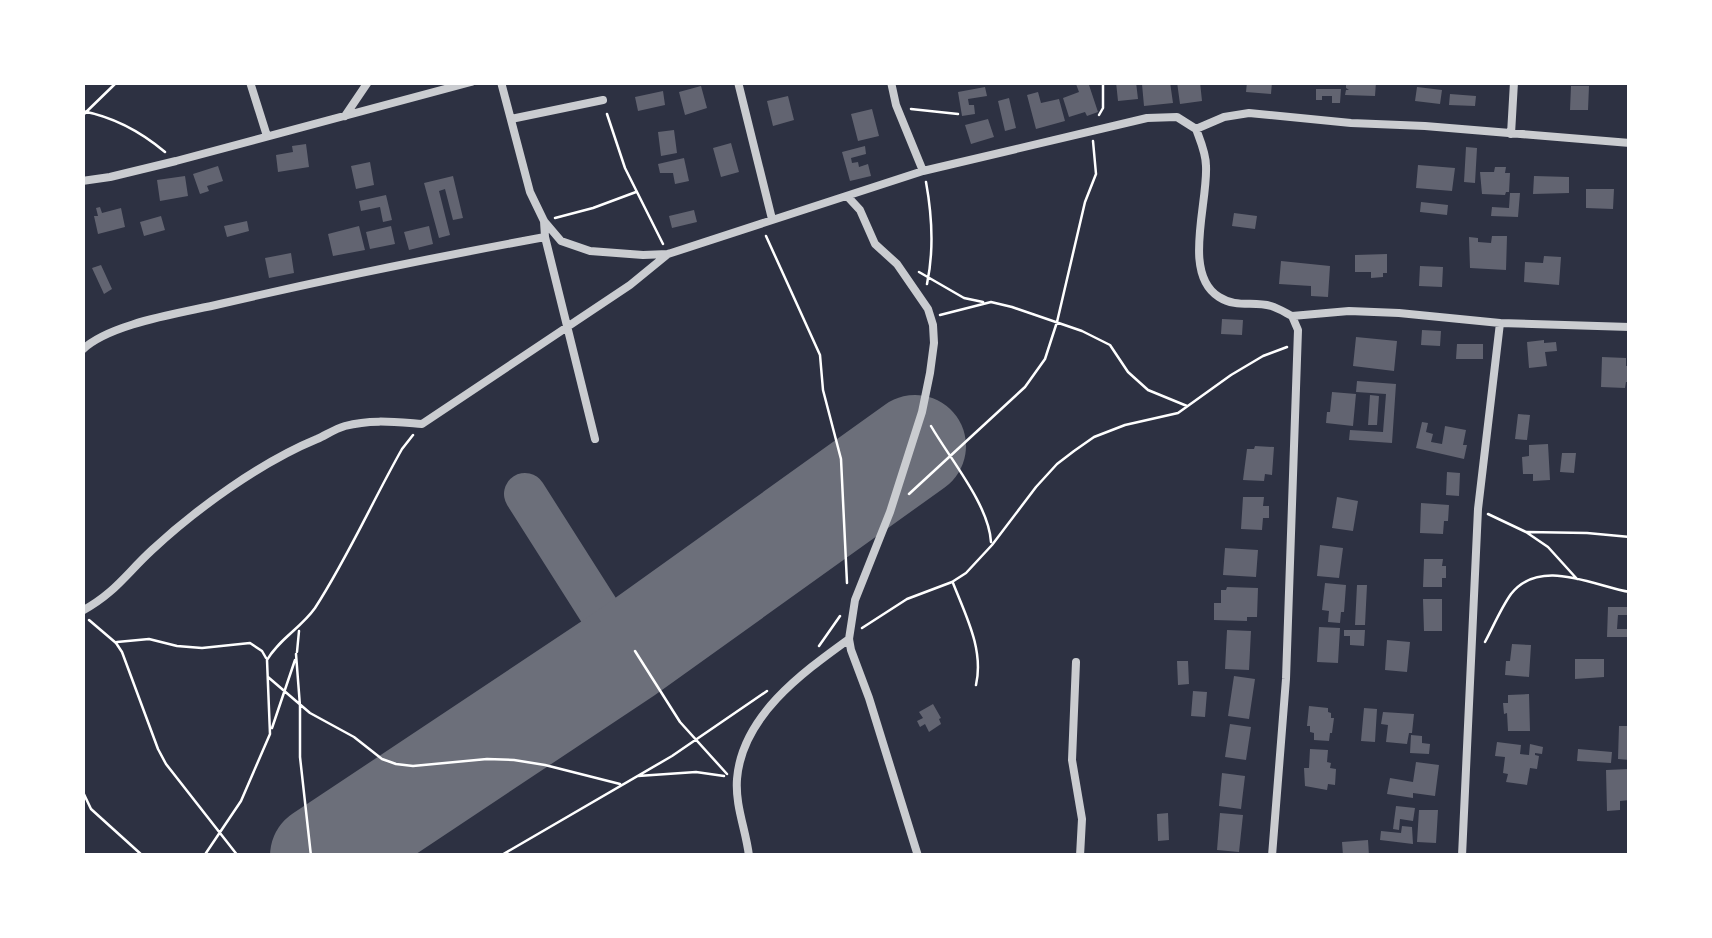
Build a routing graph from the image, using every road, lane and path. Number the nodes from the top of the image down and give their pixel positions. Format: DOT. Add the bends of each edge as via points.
graph roads {
  1 [pos="117,82"];
  2 [pos="250,82"];
  3 [pos="368,82"];
  4 [pos="471,82"];
  5 [pos="501,82"];
  6 [pos="738,82"];
  7 [pos="891,82"];
  8 [pos="1102,82"];
  9 [pos="1514,82"];
  10 [pos="603,100"];
  11 [pos="896,104"];
  12 [pos="84,113"];
  13 [pos="958,114"];
  14 [pos="344,117"];
  15 [pos="511,118"];
  16 [pos="1196,128"];
  17 [pos="1092,130"];
  18 [pos="1510,134"];
  19 [pos="267,136"];
  20 [pos="1630,143"];
  21 [pos="176,161"];
  22 [pos="924,171"];
  23 [pos="82,181"];
  24 [pos="636,192"];
  25 [pos="848,197"];
  26 [pos="772,219"];
  27 [pos="544,221"];
  28 [pos="761,223"];
  29 [pos="545,236"];
  30 [pos="668,254"];
  31 [pos="928,276"];
  32 [pos="923,302"];
  33 [pos="984,302"];
  34 [pos="931,315"];
  35 [pos="1292,316"];
  36 [pos="1057,322"];
  37 [pos="1500,323"];
  38 [pos="1630,327"];
  39 [pos="566,328"];
  40 [pos="1298,344"];
  41 [pos="82,350"];
  42 [pos="1188,406"];
  43 [pos="922,412"];
  44 [pos="422,424"];
  45 [pos="595,439"];
  46 [pos="949,456"];
  47 [pos="1478,509"];
  48 [pos="890,512"];
  49 [pos="1526,532"];
  50 [pos="1630,538"];
  51 [pos="992,545"];
  52 [pos="1578,579"];
  53 [pos="952,582"];
  54 [pos="1630,592"];
  55 [pos="853,602"];
  56 [pos="82,613"];
  57 [pos="300,627"];
  58 [pos="849,639"];
  59 [pos="116,643"];
  60 [pos="818,646"];
  61 [pos="635,651"];
  62 [pos="296,654"];
  63 [pos="268,660"];
  64 [pos="1076,662"];
  65 [pos="1472,666"];
  66 [pos="266,676"];
  67 [pos="976,686"];
  68 [pos="770,689"];
  69 [pos="286,691"];
  70 [pos="300,706"];
  71 [pos="270,734"];
  72 [pos="695,740"];
  73 [pos="636,776"];
  74 [pos="620,784"];
  75 [pos="82,790"];
  76 [pos="221,832"];
  77 [pos="142,856"];
  78 [pos="204,856"];
  79 [pos="238,856"];
  80 [pos="311,856"];
  81 [pos="500,856"];
  82 [pos="750,856"];
  83 [pos="918,856"];
  84 [pos="1080,856"];
  85 [pos="1272,856"];
  86 [pos="1462,856"];
  1 -- 12 [label="path"];
  2 -- 19 [label="street"];
  3 -- 14 [label="street"];
  4 -- 14 [label="street"];
  5 -- 15 [label="street"];
  6 -- 26 [label="street"];
  7 -- 11 [label="street"];
  8 -- 17 [label="path" via="1102,108"];
  9 -- 18 [label="street"];
  10 -- 15 [label="street"];
  10 -- 24 [label="path"];
  11 -- 13 [label="path"];
  11 -- 22 [label="street"];
  12 -- 21 [label="path" via="126,125"];
  14 -- 19 [label="street"];
  15 -- 27 [label="street"];
  16 -- 17 [label="street" via="1177,117"];
  16 -- 18 [label="street" via="1248,113"];
  16 -- 35 [label="street" via="1206,161 1198,257 1207,289 1232,304 1271,306"];
  17 -- 22 [label="street"];
  17 -- 36 [label="path" via="1096,174"];
  18 -- 20 [label="street"];
  19 -- 21 [label="street"];
  21 -- 23 [label="street"];
  22 -- 25 [label="street"];
  22 -- 31 [label="path"];
  24 -- 27 [label="path"];
  24 -- 30 [label="path"];
  25 -- 26 [label="street"];
  25 -- 32 [label="street" via="875,244"];
  26 -- 28 [label="street"];
  27 -- 29 [label="street"];
  27 -- 30 [label="street" via="561,241 590,250"];
  28 -- 30 [label="street"];
  28 -- 55 [label="path" via="820,355 841,459"];
  29 -- 39 [label="street"];
  29 -- 41 [label="street" via="138,323"];
  30 -- 39 [label="street"];
  31 -- 32 [label="path"];
  31 -- 33 [label="path"];
  32 -- 34 [label="street"];
  33 -- 34 [label="path"];
  33 -- 36 [label="path"];
  34 -- 43 [label="street" via="934,343"];
  35 -- 37 [label="street" via="1349,311"];
  35 -- 40 [label="street"];
  36 -- 42 [label="path" via="1110,345 1136,381"];
  36 -- 46 [label="path" via="1045,359 1025,387"];
  37 -- 38 [label="street"];
  37 -- 47 [label="street"];
  39 -- 44 [label="street"];
  39 -- 45 [label="street"];
  40 -- 42 [label="path" via="1264,356"];
  40 -- 85 [label="street" via="1286,680"];
  42 -- 51 [label="path" via="1094,437 1074,451 1036,486"];
  43 -- 46 [label="path"];
  43 -- 48 [label="street"];
  44 -- 56 [label="street" via="384,420 343,427 281,456 169,535"];
  44 -- 57 [label="path"];
  46 -- 48 [label="path"];
  46 -- 51 [label="path" via="988,519"];
  47 -- 49 [label="path"];
  47 -- 65 [label="street"];
  48 -- 55 [label="street"];
  49 -- 50 [label="path"];
  49 -- 52 [label="path"];
  51 -- 53 [label="path"];
  52 -- 54 [label="path"];
  52 -- 65 [label="path" via="1552,575 1514,591"];
  53 -- 58 [label="path" via="907,599"];
  53 -- 67 [label="path" via="977,650"];
  55 -- 58 [label="street"];
  55 -- 60 [label="path"];
  56 -- 59 [label="path"];
  57 -- 62 [label="path"];
  57 -- 63 [label="path"];
  58 -- 82 [label="street" via="796,678 750,737 737,777"];
  58 -- 83 [label="street"];
  59 -- 63 [label="path" via="250,644"];
  59 -- 76 [label="path" via="166,764"];
  61 -- 72 [label="path"];
  62 -- 69 [label="path"];
  62 -- 70 [label="path"];
  63 -- 66 [label="path"];
  64 -- 84 [label="street" via="1072,760 1082,819"];
  65 -- 86 [label="street"];
  66 -- 69 [label="path"];
  66 -- 71 [label="path"];
  68 -- 72 [label="path"];
  69 -- 70 [label="path"];
  69 -- 71 [label="path"];
  70 -- 74 [label="path" via="396,764 514,760"];
  70 -- 80 [label="path"];
  71 -- 76 [label="path"];
  72 -- 73 [label="path"];
  72 -- 73 [label="path" via="730,778 696,772"];
  73 -- 74 [label="path"];
  74 -- 81 [label="path"];
  75 -- 77 [label="path" via="91,809"];
  76 -- 78 [label="path"];
  76 -- 79 [label="path"];
}
